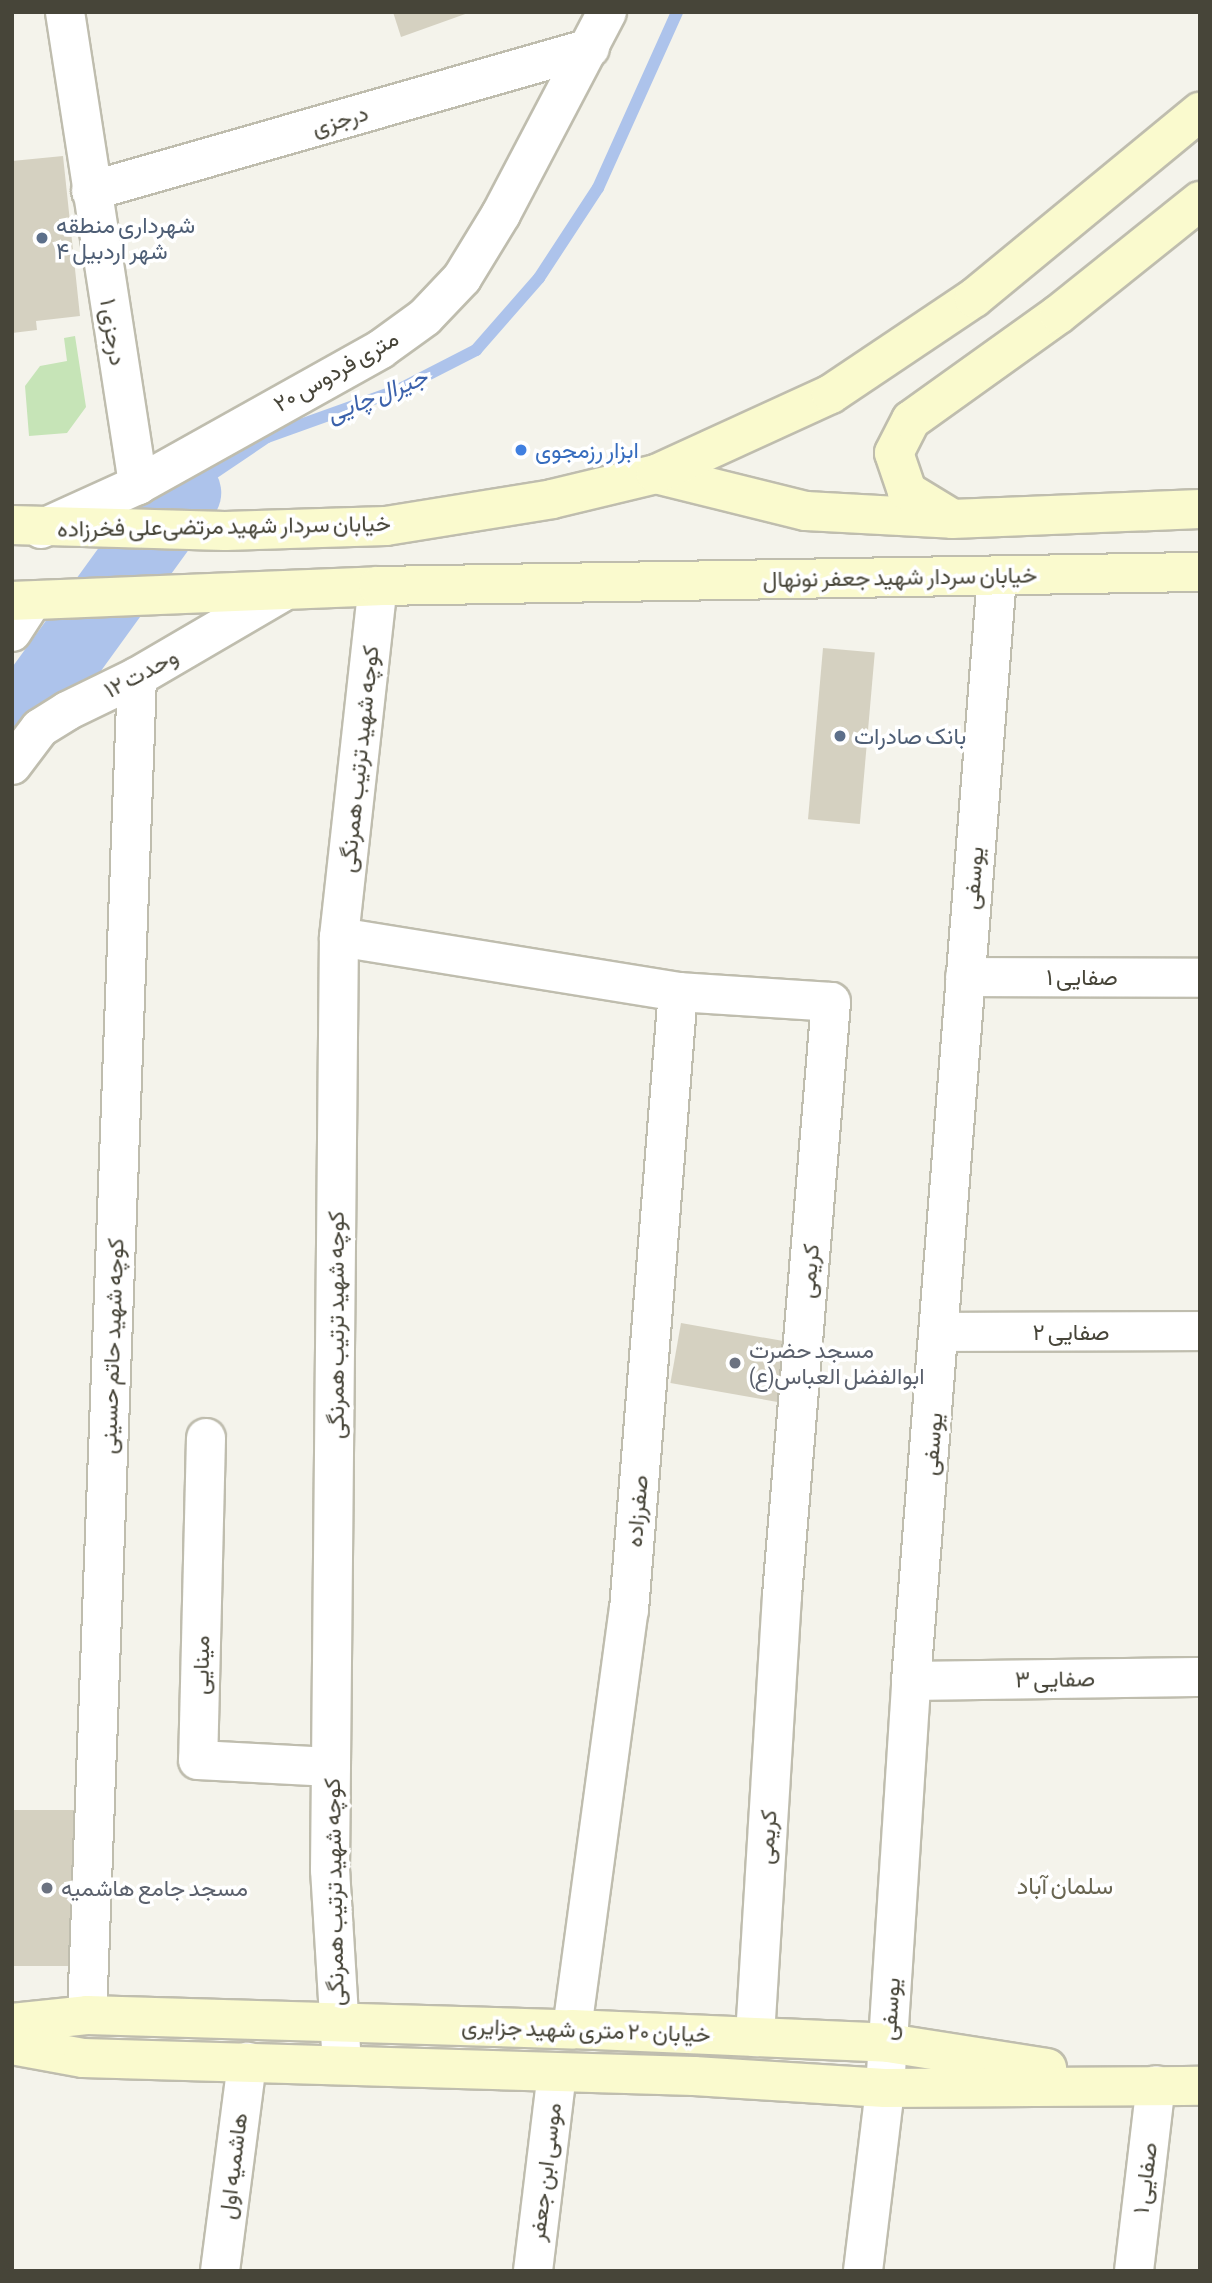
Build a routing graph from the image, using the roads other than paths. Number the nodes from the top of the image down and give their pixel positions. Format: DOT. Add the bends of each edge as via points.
graph roads {
  1 [pos="65,12"];
  2 [pos="607,12"];
  3 [pos="590,48"];
  4 [pos="1200,112"];
  5 [pos="91,191"];
  6 [pos="1200,201"];
  7 [pos="656,474"];
  8 [pos="138,485"];
  9 [pos="1200,509"];
  10 [pos="952,519"];
  11 [pos="32,528"];
  12 [pos="1200,572"];
  13 [pos="997,575"];
  14 [pos="378,586"];
  15 [pos="270,593"];
  16 [pos="23,609"];
  17 [pos="136,677"];
  18 [pos="12,765"];
  19 [pos="339,937"];
  20 [pos="965,977"];
  21 [pos="1200,978"];
  22 [pos="678,992"];
  23 [pos="1200,1331"];
  24 [pos="942,1332"];
  25 [pos="206,1438"];
  26 [pos="1200,1677"];
  27 [pos="911,1681"];
  28 [pos="331,1767"];
  29 [pos="87,2015"];
  30 [pos="337,2021"];
  31 [pos="12,2023"];
  32 [pos="572,2029"];
  33 [pos="755,2036"];
  34 [pos="888,2043"];
  35 [pos="12,2045"];
  36 [pos="247,2062"];
  37 [pos="342,2065"];
  38 [pos="557,2074"];
  39 [pos="1156,2085"];
  40 [pos="1200,2086"];
  41 [pos="885,2088"];
  42 [pos="220,2271"];
  43 [pos="533,2271"];
  44 [pos="863,2271"];
  45 [pos="1134,2271"];
  1 -- 5 [label="street, درجزی ۱"];
  2 -- 3 [label="street, ۲۰ متری فردوس"];
  3 -- 5 [label="street, درجزی"];
  3 -- 8 [label="street, ۲۰ متری فردوس" via="463,278 425,317 381,349"];
  4 -- 7 [label="main road, خیابان سردار شهید مرتضی‌علی فخرزاده" via="974,298 842,387"];
  5 -- 8 [label="street, درجزی ۱"];
  6 -- 10 [label="main road" via="1059,314 911,421 894,453 907,491"];
  7 -- 10 [label="main road" via="806,511"];
  7 -- 11 [label="main road, خیابان سردار شهید مرتضی‌علی فخرزاده" via="552,499 386,526 225,531"];
  8 -- 11 [label="street, ۲۰ متری فردوس"];
  9 -- 10 [label="main road"];
  12 -- 13 [label="main road, خیابان سردار شهید جعفر نونهال"];
  13 -- 14 [label="main road, خیابان سردار شهید جعفر نونهال"];
  13 -- 20 [label="street, یوسفی"];
  14 -- 15 [label="main road"];
  14 -- 19 [label="street, کوچه شهید ترتیب همرنگی"];
  15 -- 16 [label="main road"];
  15 -- 17 [label="street, وحدت ۱۲"];
  17 -- 18 [label="street, وحدت ۱۲" via="40,728"];
  17 -- 29 [label="street, کوچه شهید حاتم حسینی"];
  19 -- 22 [label="street, کریمی"];
  19 -- 28 [label="street, کوچه شهید ترتیب همرنگی"];
  20 -- 21 [label="street, صفایی ۱"];
  20 -- 24 [label="street, یوسفی"];
  22 -- 32 [label="street, صفرزاده" via="629,1609"];
  22 -- 33 [label="street, کریمی" via="831,1002 782,1595"];
  23 -- 24 [label="street, صفایی ۲"];
  24 -- 27 [label="street, یوسفی"];
  25 -- 28 [label="street, مینایی" via="198,1759"];
  26 -- 27 [label="street, صفایی ۳"];
  27 -- 34 [label="street, یوسفی"];
  28 -- 30 [label="street, کوچه شهید ترتیب همرنگی"];
  29 -- 30 [label="main road, خیابان ۲۰ متری شهید جزایری"];
  29 -- 31 [label="main road, خیابان ۲۰ متری شهید جزایری"];
  30 -- 32 [label="main road, خیابان ۲۰ متری شهید جزایری"];
  30 -- 37 [label="street, کوچه شهید ترتیب همرنگی"];
  32 -- 33 [label="main road, خیابان ۲۰ متری شهید جزایری"];
  33 -- 34 [label="main road, خیابان ۲۰ متری شهید جزایری"];
  34 -- 39 [label="main road, خیابان ۲۰ متری شهید جزایری"];
  34 -- 41 [label="street, یوسفی"];
  35 -- 36 [label="main road, خیابان ۲۰ متری شهید جزایری" via="83,2058"];
  36 -- 37 [label="main road, خیابان ۲۰ متری شهید جزایری"];
  36 -- 42 [label="street, هاشمیه اول"];
  37 -- 38 [label="main road, خیابان ۲۰ متری شهید جزایری"];
  38 -- 41 [label="main road, خیابان ۲۰ متری شهید جزایری" via="694,2076"];
  38 -- 43 [label="street, موسی ابن جعفر"];
  39 -- 40 [label="main road, خیابان ۲۰ متری شهید جزایری"];
  39 -- 41 [label="main road, خیابان ۲۰ متری شهید جزایری"];
  39 -- 45 [label="street, صفایی ۱"];
  41 -- 44 [label="street, یوسفی"];
}
